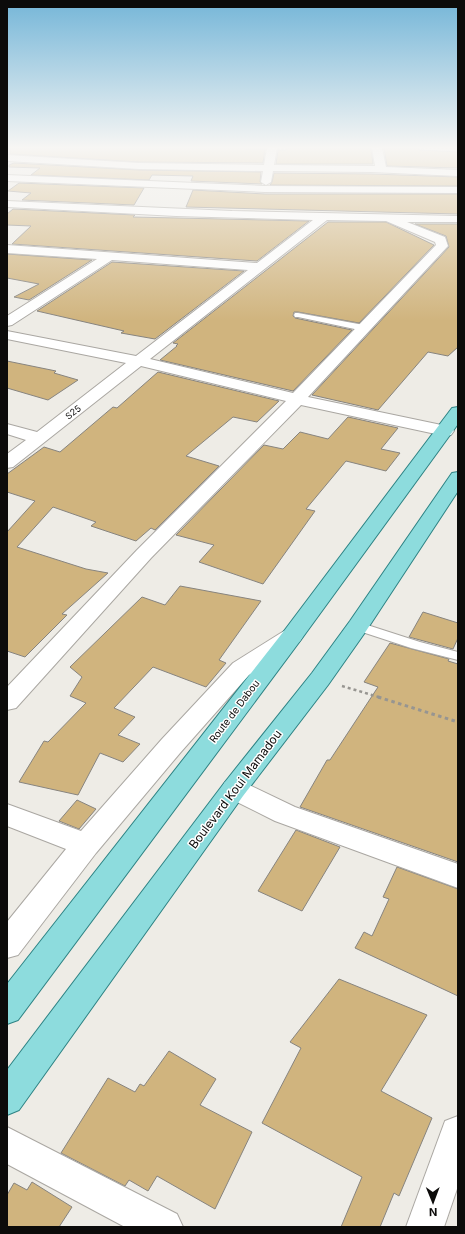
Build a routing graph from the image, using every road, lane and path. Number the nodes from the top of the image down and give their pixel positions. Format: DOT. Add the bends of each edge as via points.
graph roads {
  1 [pos="35,206"];
  2 [pos="261,206"];
  3 [pos="260,215"];
  4 [pos="324,217"];
  5 [pos="388,218"];
  6 [pos="458,219"];
  7 [pos="7,249"];
  8 [pos="107,258"];
  9 [pos="259,267"];
  10 [pos="298,314"];
  11 [pos="7,322"];
  12 [pos="364,328"];
  13 [pos="7,335"];
  14 [pos="139,361"];
  15 [pos="297,398"];
  16 [pos="452,421"];
  17 [pos="7,429"];
  18 [pos="40,438"];
  19 [pos="7,463"];
  20 [pos="458,477"];
  21 [pos="358,626"];
  22 [pos="292,636"];
  23 [pos="458,656"];
  24 [pos="320,679"];
  25 [pos="7,702"];
  26 [pos="458,722"];
  27 [pos="234,790"];
  28 [pos="7,815"];
  29 [pos="86,845"];
  30 [pos="458,876"];
  31 [pos="7,945"];
  32 [pos="7,1008"];
  33 [pos="7,1098"];
  34 [pos="458,1134"];
  35 [pos="7,1145"];
  36 [pos="164,1227"];
  37 [pos="425,1227"];
  1 -- 3 [label="street"];
  2 -- 3 [label="street"];
  3 -- 4 [label="street"];
  4 -- 5 [label="street"];
  4 -- 9 [label="street, S25"];
  5 -- 6 [label="street"];
  5 -- 12 [label="street" via="441,240 442,246"];
  7 -- 8 [label="street"];
  8 -- 9 [label="street"];
  8 -- 11 [label="street"];
  9 -- 14 [label="street, S25"];
  10 -- 12 [label="lane"];
  12 -- 15 [label="street"];
  13 -- 14 [label="street"];
  14 -- 15 [label="street"];
  14 -- 18 [label="street, S25"];
  15 -- 16 [label="street"];
  15 -- 25 [label="street" via="144,554"];
  16 -- 22 [label="main road, Route de Dabou"];
  17 -- 18 [label="street"];
  18 -- 19 [label="street, S25"];
  20 -- 21 [label="main road, Boulevard Koui Mamadou"];
  21 -- 23 [label="lane"];
  21 -- 24 [label="main road, Boulevard Koui Mamadou"];
  22 -- 29 [label="street" via="241,669"];
  22 -- 32 [label="main road, Route de Dabou"];
  24 -- 26 [label="path"];
  24 -- 27 [label="main road, Boulevard Koui Mamadou"];
  27 -- 30 [label="street" via="285,814"];
  27 -- 33 [label="main road, Boulevard Koui Mamadou"];
  28 -- 29 [label="street"];
  29 -- 31 [label="street"];
  34 -- 37 [label="street"];
  35 -- 36 [label="street"];
}
